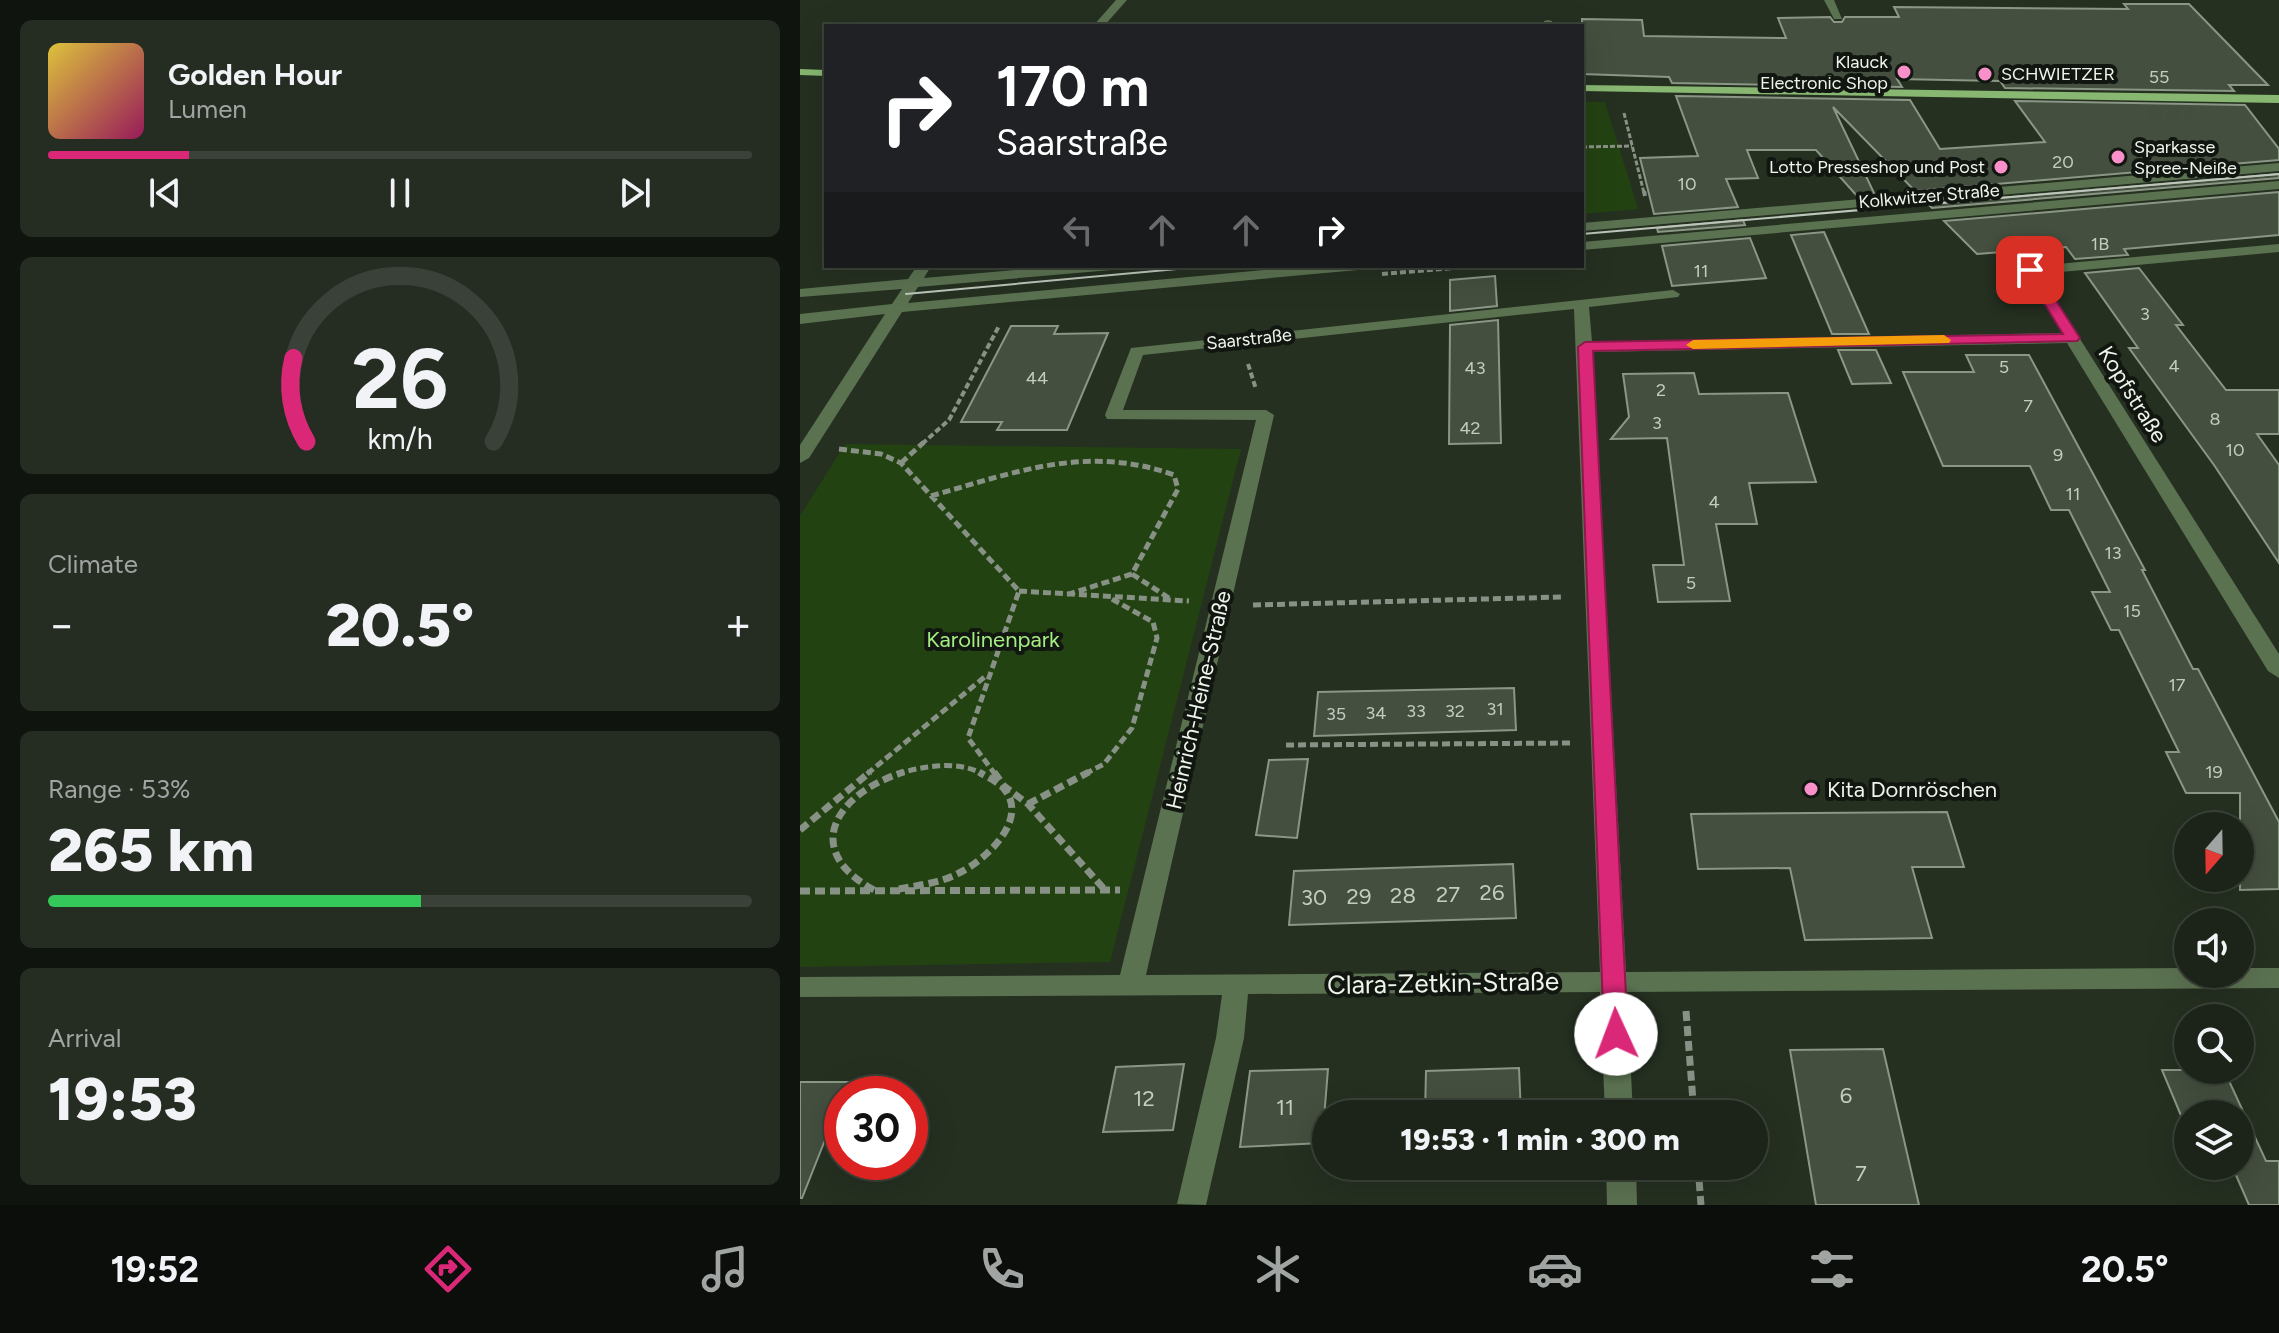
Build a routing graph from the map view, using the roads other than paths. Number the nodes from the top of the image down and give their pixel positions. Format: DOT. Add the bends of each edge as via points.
graph roads {
  1 [pos="1122,0"];
  2 [pos="1829,0"];
  3 [pos="1838,17"];
  4 [pos="1100,24"];
  5 [pos="800,72"];
  6 [pos="824,73"];
  7 [pos="1584,88"];
  8 [pos="2279,99"];
  9 [pos="2279,167"];
  10 [pos="2279,183"];
  11 [pos="1584,227"];
  12 [pos="1584,239"];
  13 [pos="1584,246"];
  14 [pos="2279,248"];
  15 [pos="923,268"];
  16 [pos="1098,268"];
  17 [pos="1251,268"];
  18 [pos="1335,268"];
  19 [pos="800,293"];
  20 [pos="1673,294"];
  21 [pos="904,297"];
  22 [pos="800,303"];
  23 [pos="1581,303"];
  24 [pos="800,310"];
  25 [pos="800,319"];
  26 [pos="2072,338"];
  27 [pos="1585,347"];
  28 [pos="1266,415"];
  29 [pos="803,454"];
  30 [pos="2279,671"];
  31 [pos="2279,978"];
  32 [pos="1614,981"];
  33 [pos="1131,985"];
  34 [pos="1236,985"];
  35 [pos="800,987"];
  36 [pos="1618,1100"];
  37 [pos="1621,1180"];
  38 [pos="1192,1204"];
  39 [pos="1622,1205"];
  1 -- 4 [label="street"];
  2 -- 3 [label="street"];
  5 -- 6 [label="main road"];
  7 -- 8 [label="main road"];
  9 -- 11 [label="street, Kolkwitzer Straße"];
  10 -- 12 [label="street"];
  10 -- 13 [label="street, Kolkwitzer Straße"];
  14 -- 26 [label="street, Kopfstraße" via="2030,270"];
  15 -- 21 [label="street"];
  16 -- 21 [label="street"];
  17 -- 21 [label="street"];
  18 -- 21 [label="street" via="983,299"];
  19 -- 21 [label="street"];
  20 -- 23 [label="street, Saarstraße"];
  21 -- 22 [label="street"];
  21 -- 24 [label="street"];
  21 -- 25 [label="street"];
  21 -- 29 [label="street"];
  23 -- 27 [label="street"];
  23 -- 28 [label="street, Saarstraße" via="1137,351 1113,415"];
  26 -- 27 [label="street"];
  26 -- 30 [label="street, Kopfstraße"];
  27 -- 32 [label="street"];
  28 -- 33 [label="street, Heinrich-Heine-Straße"];
  31 -- 32 [label="street, Clara-Zetkin-Straße"];
  32 -- 34 [label="street, Clara-Zetkin-Straße"];
  32 -- 36 [label="street"];
  33 -- 34 [label="street, Clara-Zetkin-Straße"];
  33 -- 35 [label="street, Clara-Zetkin-Straße"];
  34 -- 38 [label="street" via="1230,1038"];
  37 -- 39 [label="street"];
}
